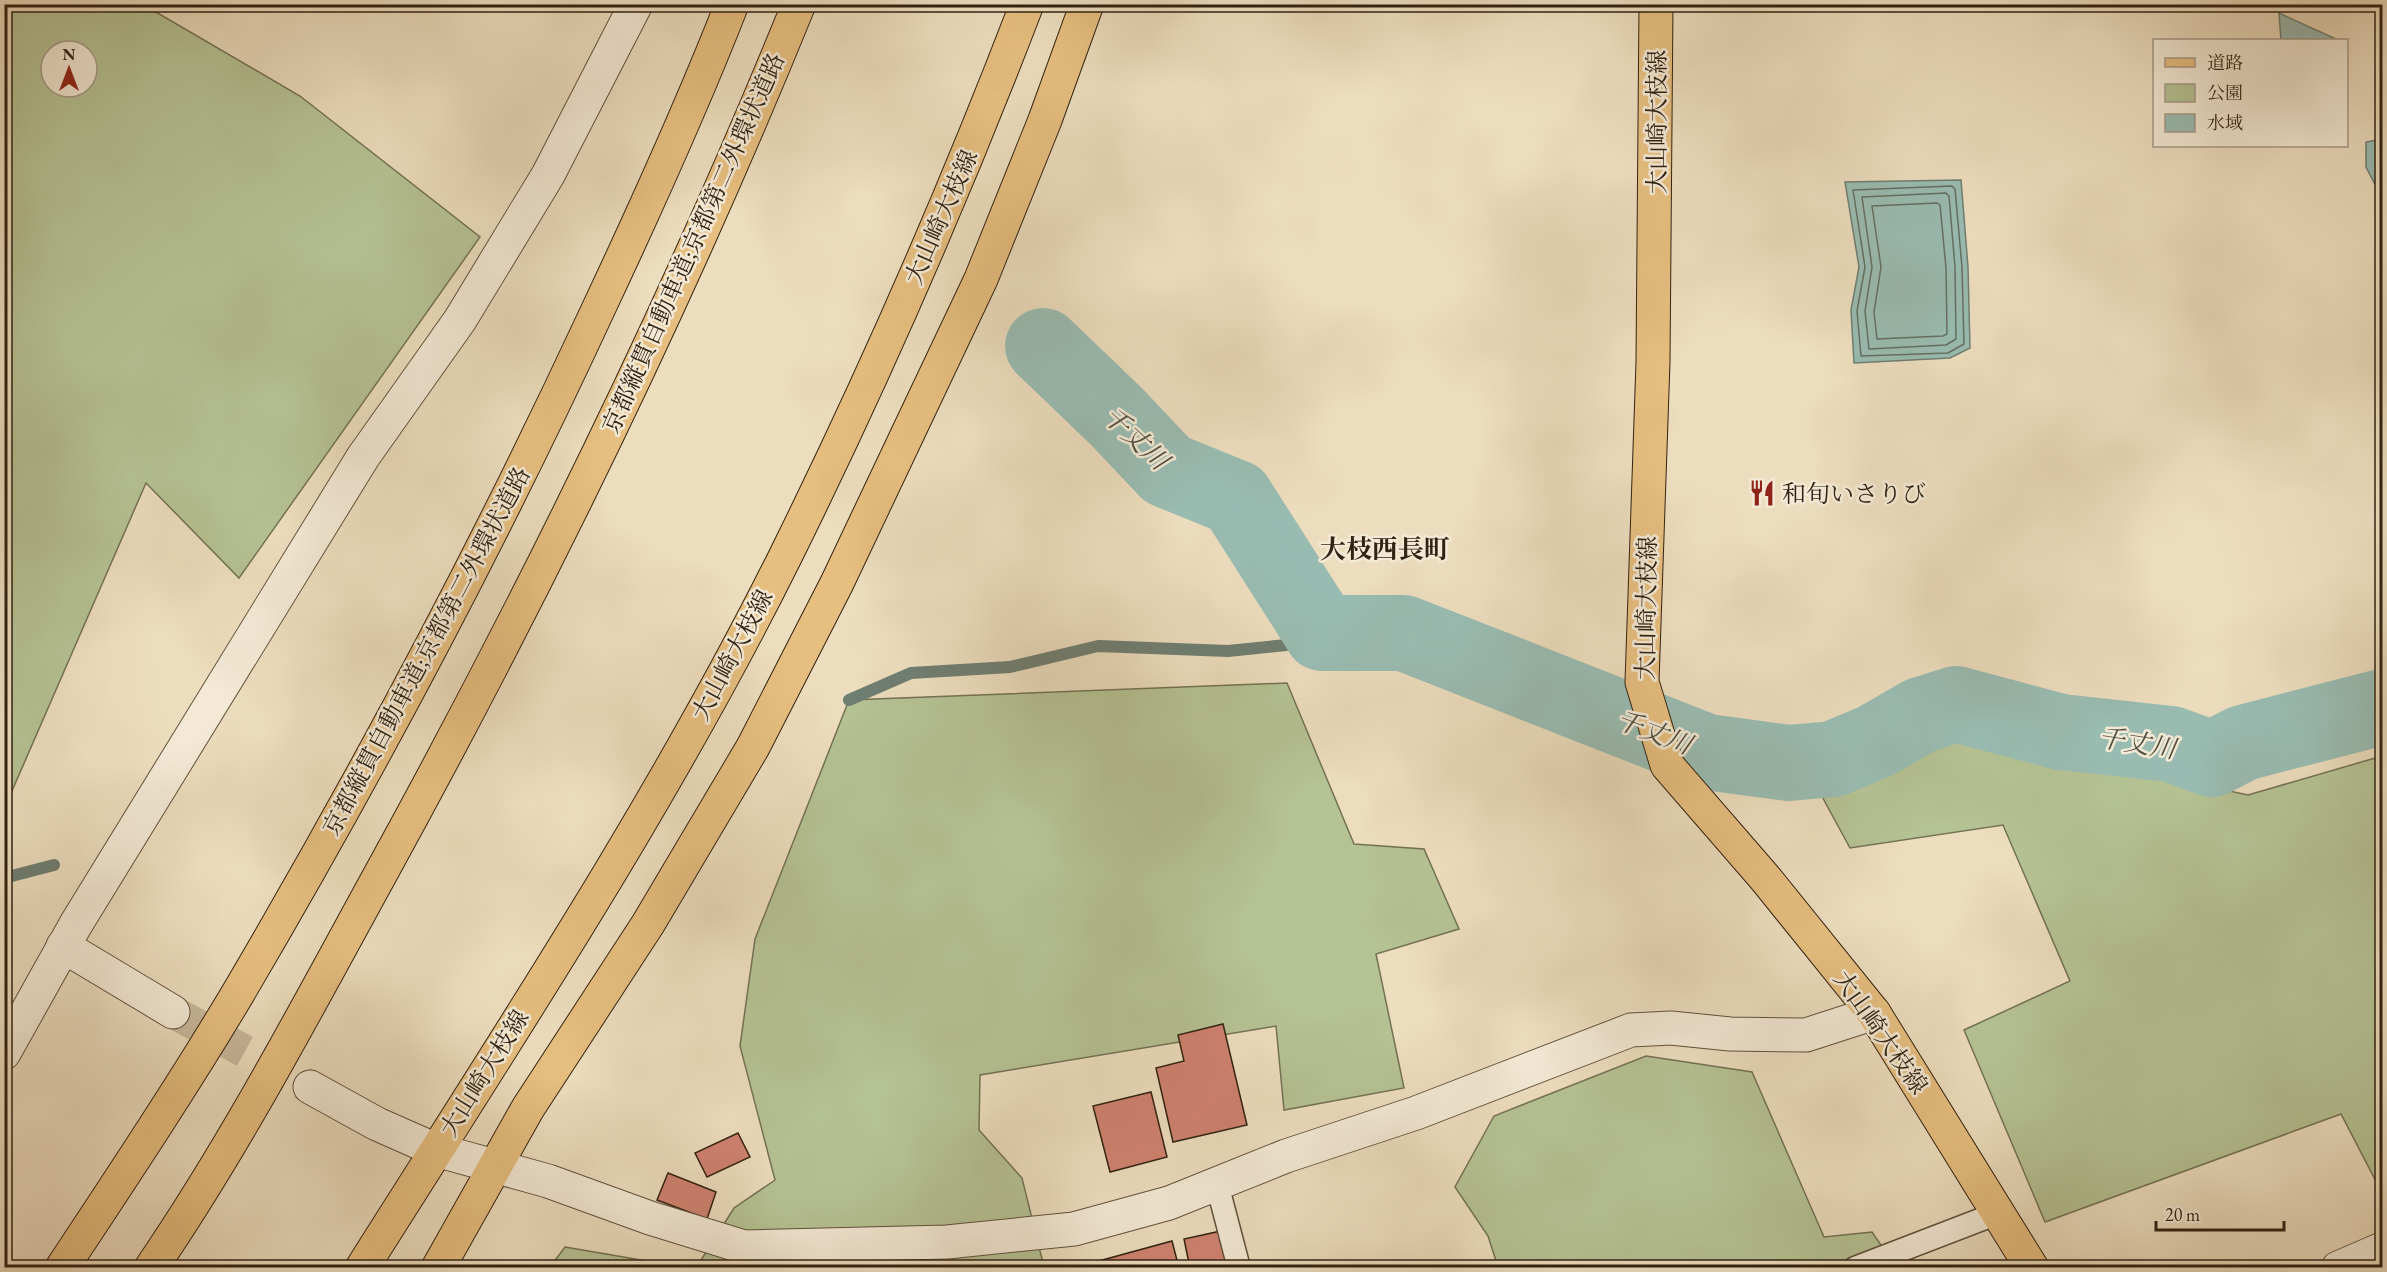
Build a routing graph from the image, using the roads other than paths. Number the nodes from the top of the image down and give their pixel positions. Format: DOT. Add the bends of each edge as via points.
graph roads {
  1 [pos="636,4"];
  2 [pos="732,4"];
  3 [pos="799,4"];
  4 [pos="1027,4"];
  5 [pos="1087,4"];
  6 [pos="1656,4"];
  7 [pos="63,946"];
  8 [pos="173,1012"];
  9 [pos="1874,1013"];
  10 [pos="6,1046"];
  11 [pos="310,1087"];
  12 [pos="436,1150"];
  13 [pos="495,1167"];
  14 [pos="1218,1184"];
  15 [pos="1998,1212"];
  16 [pos="2382,1249"];
  17 [pos="63,1268"];
  18 [pos="151,1268"];
  19 [pos="362,1268"];
  20 [pos="438,1268"];
  21 [pos="1239,1268"];
  22 [pos="1855,1268"];
  23 [pos="2032,1268"];
  24 [pos="2338,1268"];
  1 -- 7 [label="street" via="548,175 466,310 363,457"];
  2 -- 17 [label="main road, 京都縦貫自動車道;京都第二外環状道路" via="634,233 526,466 385,734 236,996"];
  3 -- 18 [label="main road, 京都縦貫自動車道;京都第二外環状道路" via="687,265 578,498 442,762 297,1027"];
  4 -- 12 [label="main road, 大山崎大枝線" via="983,120 784,559 605,878"];
  5 -- 13 [label="main road" via="981,279 832,594 753,747 648,924 528,1108"];
  6 -- 9 [label="main road, 大山崎大枝線" via="1653,362 1642,682 1667,765"];
  7 -- 8 [label="street"];
  7 -- 10 [label="street"];
  9 -- 14 [label="street" via="1806,1035 1671,1028 1631,1030"];
  9 -- 15 [label="main road, 大山崎大枝線"];
  11 -- 12 [label="street" via="377,1124"];
  12 -- 13 [label="street"];
  12 -- 19 [label="main road, 大山崎大枝線"];
  13 -- 14 [label="street" via="744,1247 947,1242 1074,1229 1169,1203"];
  13 -- 20 [label="main road"];
  14 -- 21 [label="lane"];
  15 -- 22 [label="lane"];
  15 -- 23 [label="main road, 大山崎大枝線"];
  16 -- 24 [label="street"];
}
